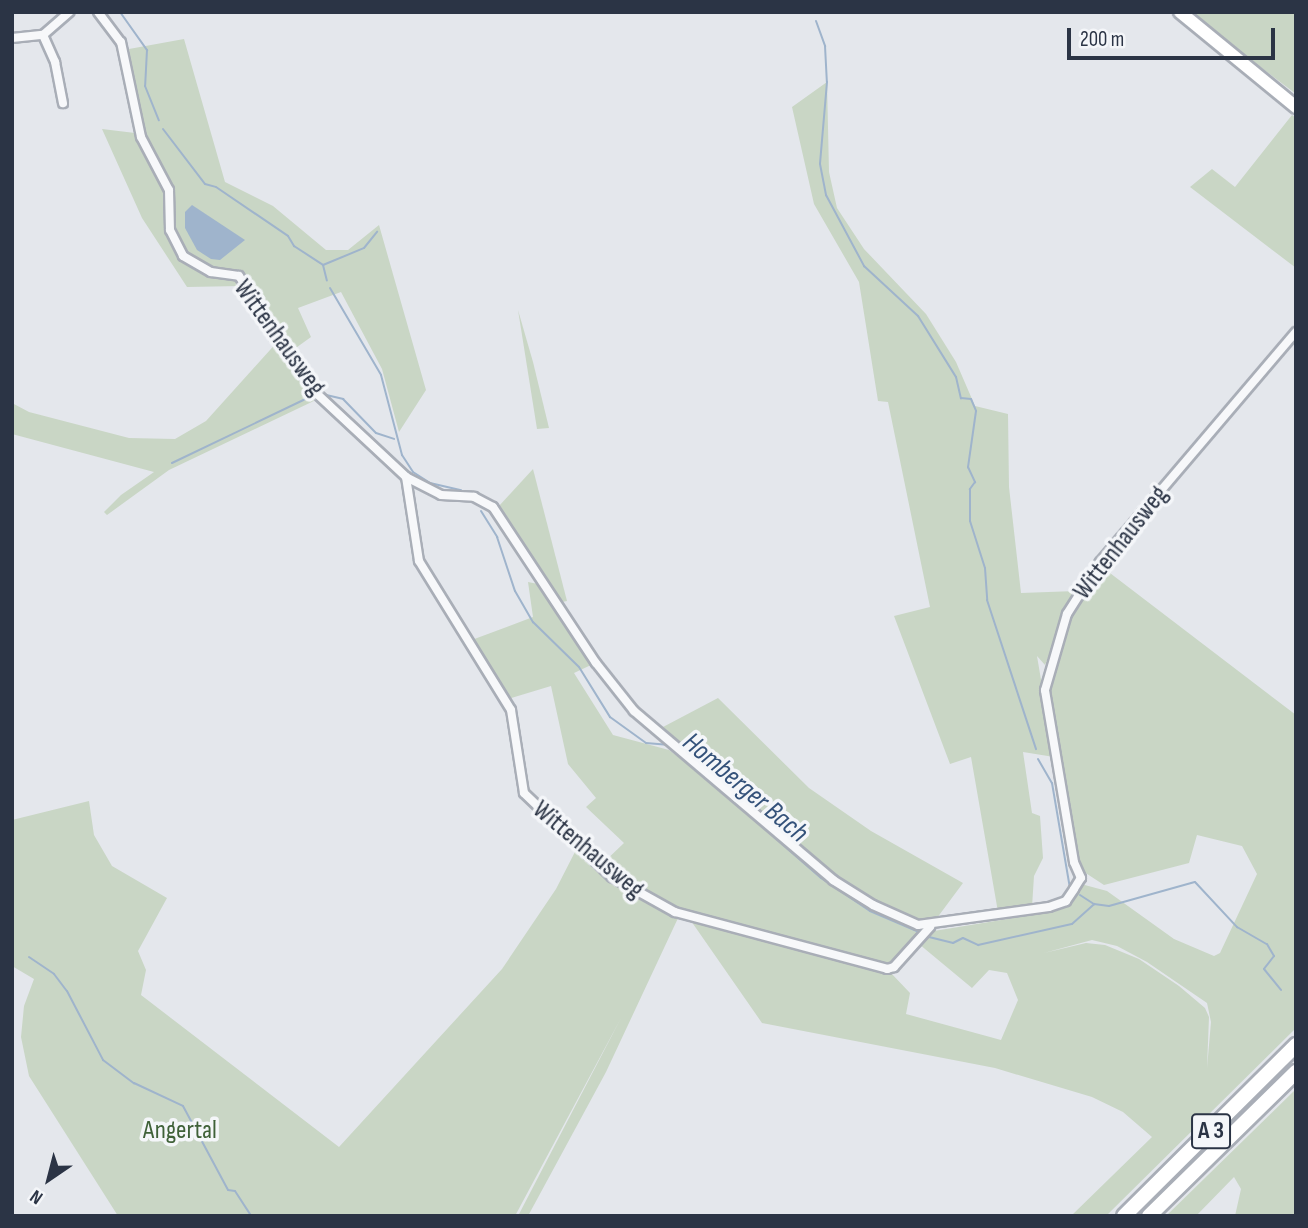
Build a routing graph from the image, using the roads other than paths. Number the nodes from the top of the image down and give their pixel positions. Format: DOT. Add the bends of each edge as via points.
graph roads {
  1 [pos="69,12"];
  2 [pos="98,12"];
  3 [pos="1180,12"];
  4 [pos="43,35"];
  5 [pos="12,38"];
  6 [pos="63,103"];
  7 [pos="1296,107"];
  8 [pos="1296,331"];
  9 [pos="406,477"];
  10 [pos="930,927"];
  11 [pos="1296,1045"];
  12 [pos="1296,1072"];
  13 [pos="1124,1216"];
  14 [pos="1149,1216"];
  1 -- 4 [label="street"];
  2 -- 9 [label="street, Wittenhausweg" via="121,42 141,137 169,190 175,245 195,266 239,276 315,392"];
  3 -- 7 [label="main road"];
  4 -- 5 [label="street"];
  4 -- 6 [label="street" via="55,62"];
  8 -- 10 [label="street, Wittenhausweg" via="1100,562 1067,614 1045,690 1069,835 1081,878 1074,890 1066,901 1049,907"];
  9 -- 10 [label="street, Wittenhausweg" via="440,495 474,497 493,507 596,663 634,711 833,880 900,918"];
  9 -- 10 [label="street, Wittenhausweg" via="419,561 511,710 524,793 612,877 675,912 887,969"];
  11 -- 13 [label="highway, A 3"];
  12 -- 14 [label="highway, A 3"];
}
